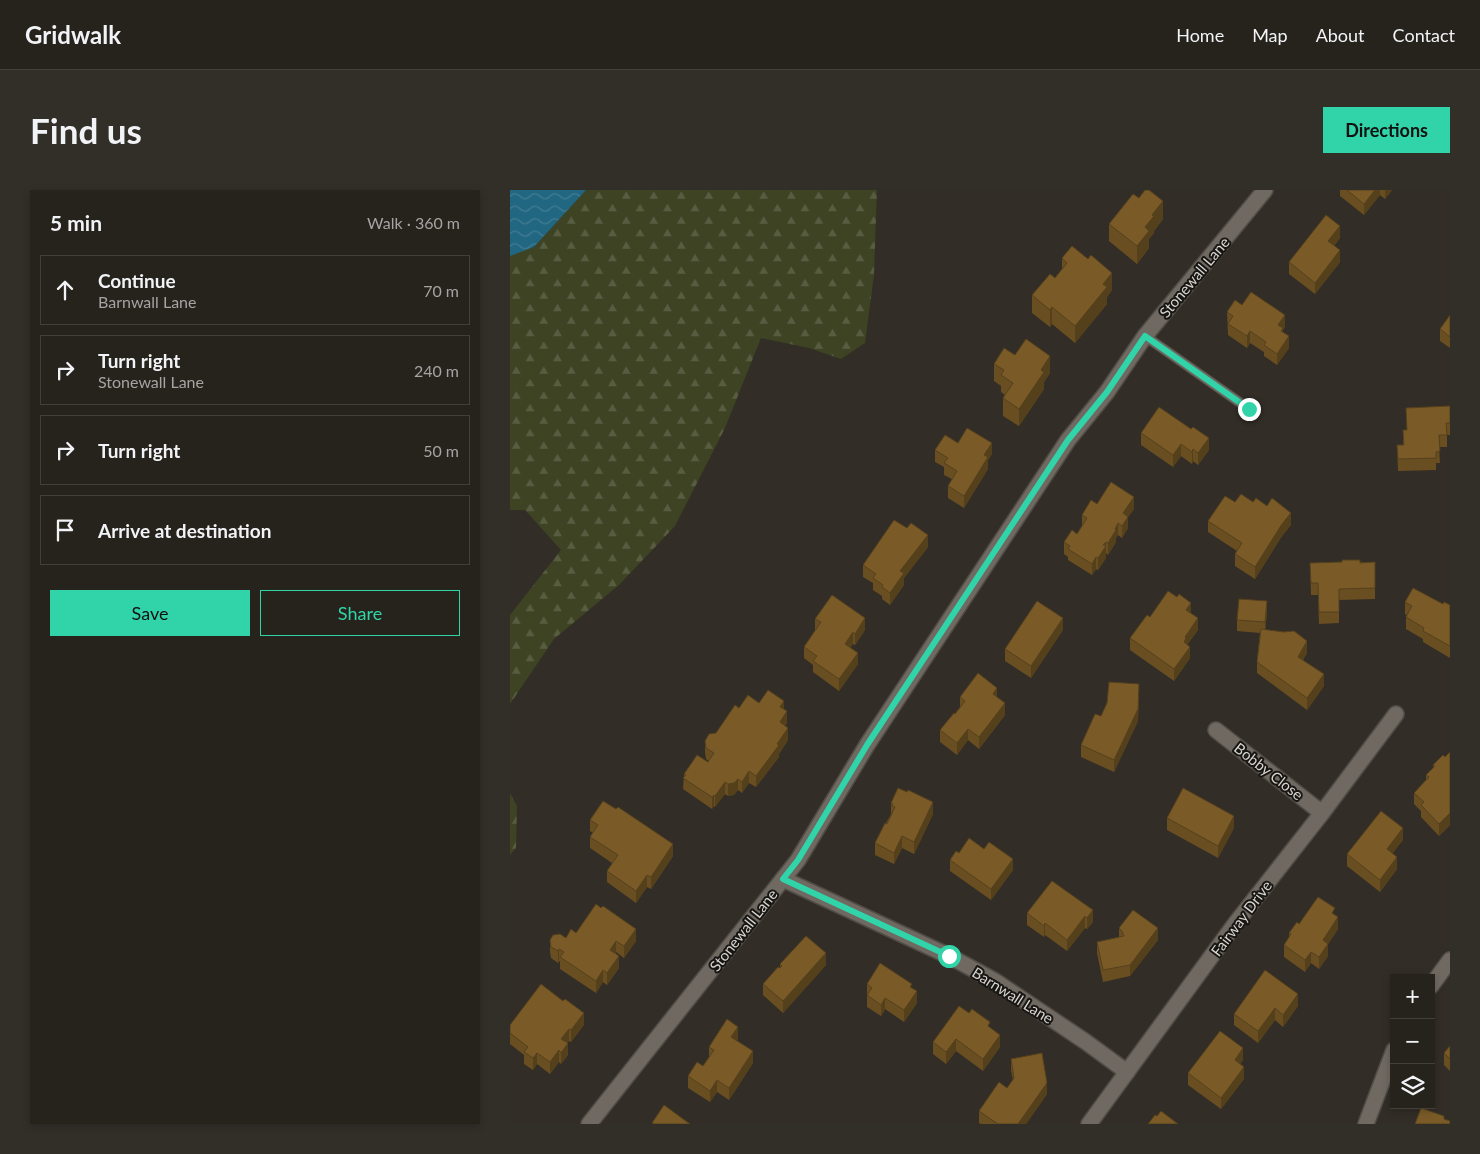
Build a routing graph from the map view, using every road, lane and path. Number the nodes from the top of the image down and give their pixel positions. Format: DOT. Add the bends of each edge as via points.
graph roads {
  1 [pos="1265,190"];
  2 [pos="1145,336"];
  3 [pos="1249,409"];
  4 [pos="1396,714"];
  5 [pos="1216,730"];
  6 [pos="1322,813"];
  7 [pos="783,879"];
  8 [pos="1450,960"];
  9 [pos="1435,981"];
  10 [pos="1390,1061"];
  11 [pos="1127,1072"];
  12 [pos="589,1124"];
  13 [pos="1089,1124"];
  14 [pos="1366,1124"];
  1 -- 2 [label="street, Stonewall Lane"];
  2 -- 3 [label="lane"];
  2 -- 7 [label="street, Stonewall Lane" via="1107,392 1068,440 867,745 798,860"];
  4 -- 6 [label="street, Fairway Drive"];
  5 -- 6 [label="street, Bobby Close"];
  6 -- 11 [label="street, Fairway Drive" via="1235,924"];
  7 -- 11 [label="street, Barnwall Lane" via="949,956 995,981"];
  7 -- 12 [label="street, Stonewall Lane"];
  8 -- 9 [label="street"];
  10 -- 14 [label="street"];
  11 -- 13 [label="street, Fairway Drive"];
}
